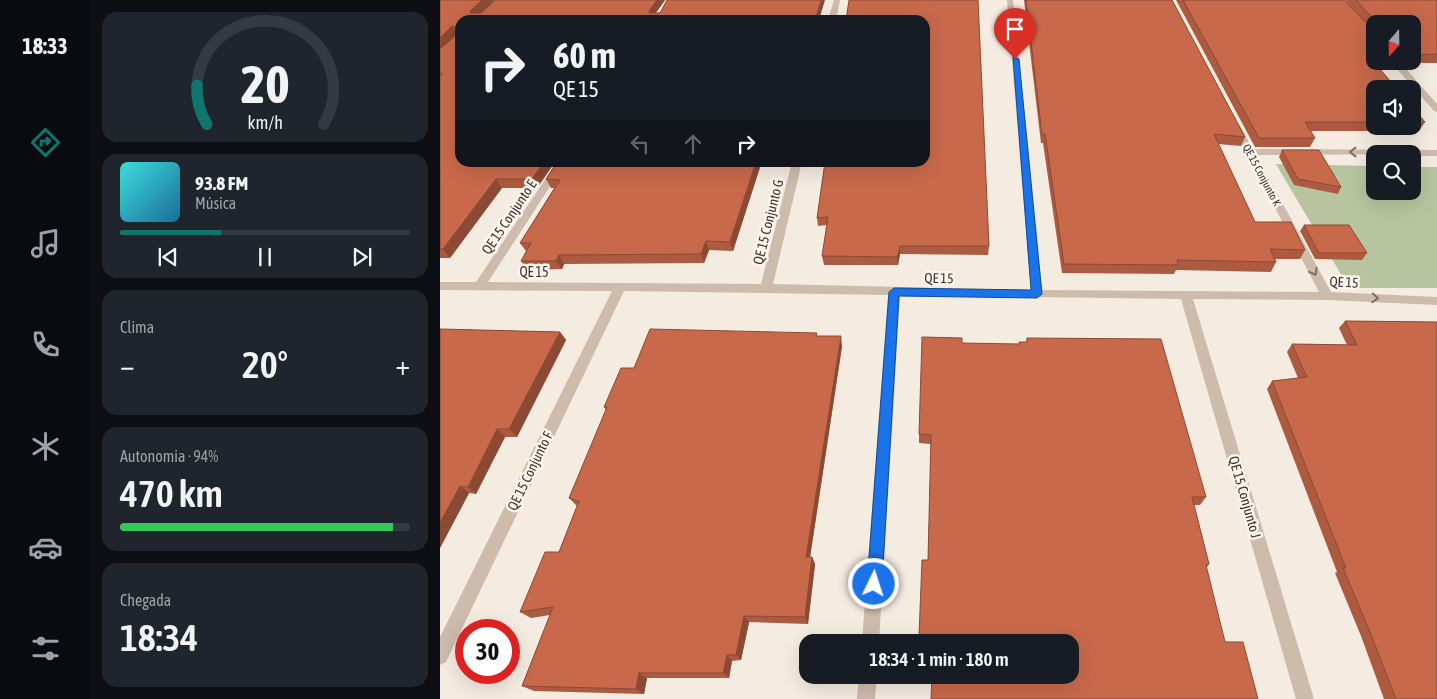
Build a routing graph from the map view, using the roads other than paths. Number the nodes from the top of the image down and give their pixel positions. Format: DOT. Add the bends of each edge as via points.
graph roads {
  1 [pos="837,0"];
  2 [pos="1010,0"];
  3 [pos="833,15"];
  4 [pos="1402,70"];
  5 [pos="1437,109"];
  6 [pos="1232,118"];
  7 [pos="1250,152"];
  8 [pos="1437,153"];
  9 [pos="559,167"];
  10 [pos="796,167"];
  11 [pos="440,286"];
  12 [pos="479,287"];
  13 [pos="620,287"];
  14 [pos="766,288"];
  15 [pos="894,292"];
  16 [pos="1037,294"];
  17 [pos="1186,295"];
  18 [pos="1327,296"];
  19 [pos="1437,302"];
  20 [pos="871,634"];
  21 [pos="440,656"];
  22 [pos="867,684"];
  23 [pos="866,699"];
  24 [pos="1304,699"];
  1 -- 3 [label="street"];
  2 -- 16 [label="street"];
  4 -- 5 [label="street"];
  6 -- 7 [label="street, QE 15 Conjunto K"];
  8 -- 7 [label="street, one-way"];
  7 -- 18 [label="street, QE 15 Conjunto K, one-way"];
  9 -- 12 [label="street, QE 15 Conjunto E"];
  10 -- 14 [label="street, QE 15 Conjunto G"];
  11 -- 12 [label="street, QE 15"];
  12 -- 13 [label="street, QE 15"];
  13 -- 14 [label="street, QE 15"];
  13 -- 21 [label="street, QE 15 Conjunto F"];
  14 -- 15 [label="street, QE 15"];
  15 -- 16 [label="street, QE 15"];
  15 -- 20 [label="street"];
  16 -- 17 [label="street, QE 15"];
  17 -- 18 [label="street, QE 15"];
  17 -- 24 [label="street, QE 15 Conjunto J"];
  18 -- 19 [label="street, QE 15, one-way"];
  22 -- 23 [label="street"];
}
